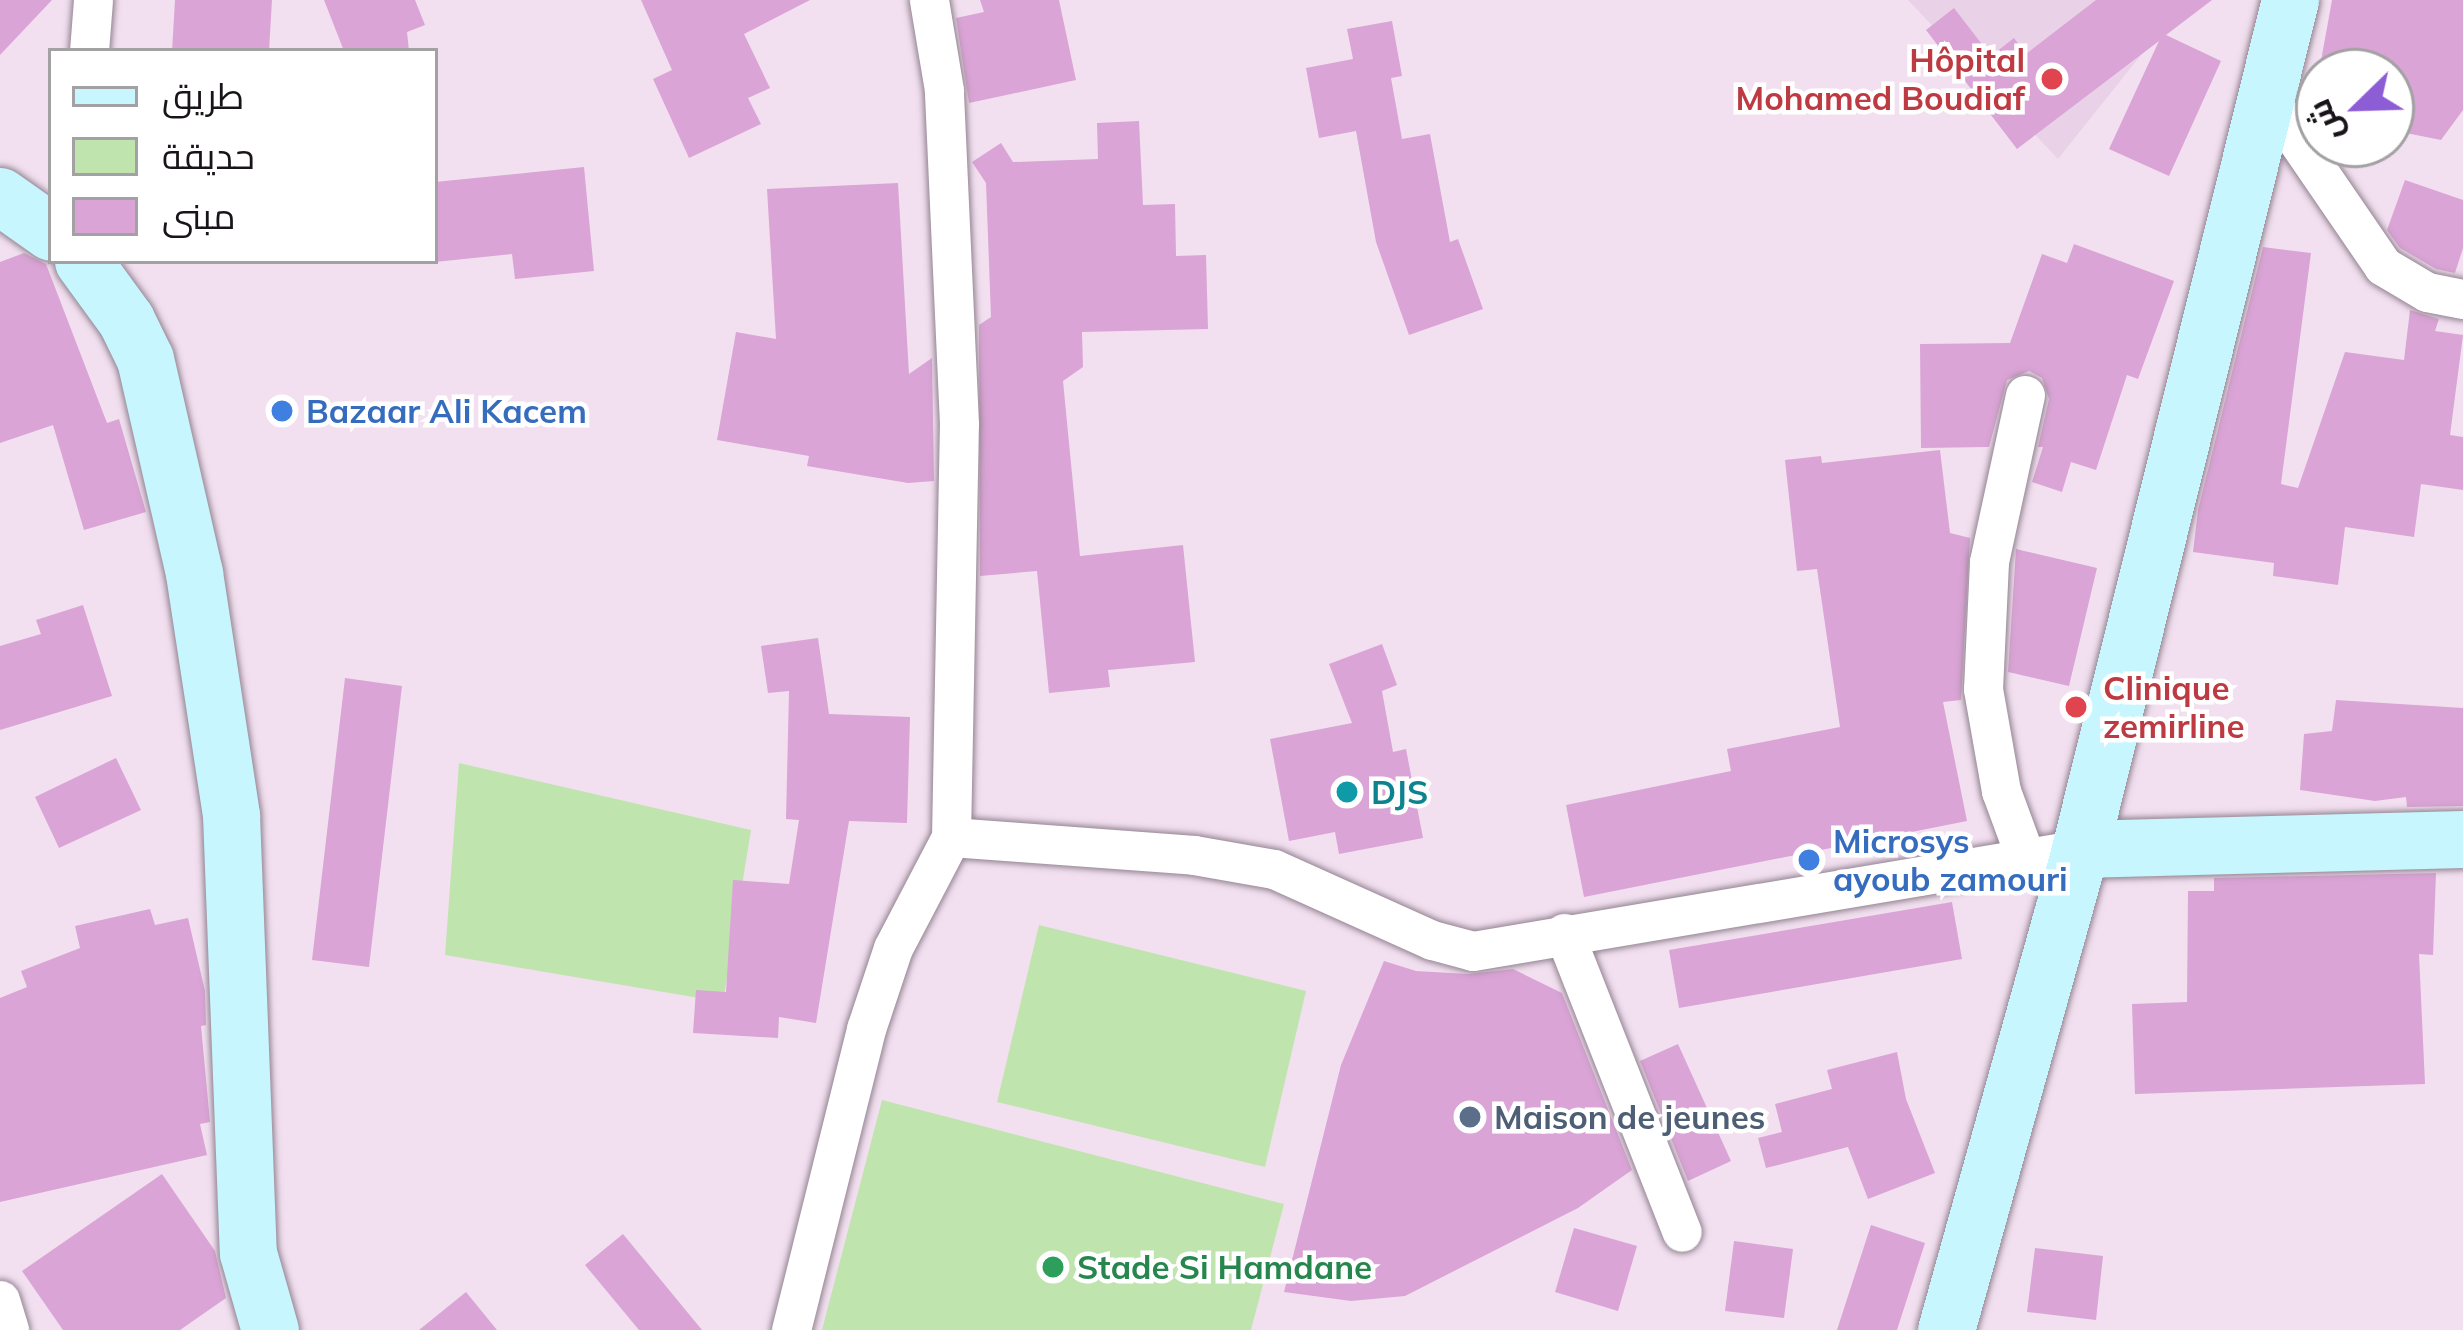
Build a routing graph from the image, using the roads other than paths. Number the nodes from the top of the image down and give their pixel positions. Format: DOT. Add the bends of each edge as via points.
graph roads {
  1 [pos="93,0"];
  2 [pos="929,0"];
  3 [pos="2290,0"];
  4 [pos="89,48"];
  5 [pos="2266,95"];
  6 [pos="0,196"];
  7 [pos="48,230"];
  8 [pos="85,264"];
  9 [pos="2463,298"];
  10 [pos="2025,395"];
  11 [pos="951,837"];
  12 [pos="2463,839"];
  13 [pos="2053,854"];
  14 [pos="1564,933"];
  15 [pos="1682,1232"];
  16 [pos="0,1300"];
  17 [pos="9,1330"];
  18 [pos="270,1330"];
  19 [pos="791,1330"];
  20 [pos="1946,1330"];
  1 -- 4 [label="street"];
  2 -- 11 [label="street" via="944,90 959,424"];
  3 -- 5 [label="main road"];
  5 -- 9 [label="street" via="2383,266 2427,292"];
  5 -- 13 [label="main road"];
  6 -- 7 [label="main road"];
  8 -- 18 [label="main road" via="145,359 194,573 231,815 248,1253"];
  10 -- 13 [label="street" via="1989,562 1983,689 2001,791"];
  11 -- 14 [label="street" via="1274,868 1474,951"];
  11 -- 19 [label="street" via="893,948 866,1029"];
  12 -- 13 [label="main road"];
  13 -- 14 [label="street"];
  13 -- 20 [label="main road"];
  14 -- 15 [label="street"];
  16 -- 17 [label="street"];
}
